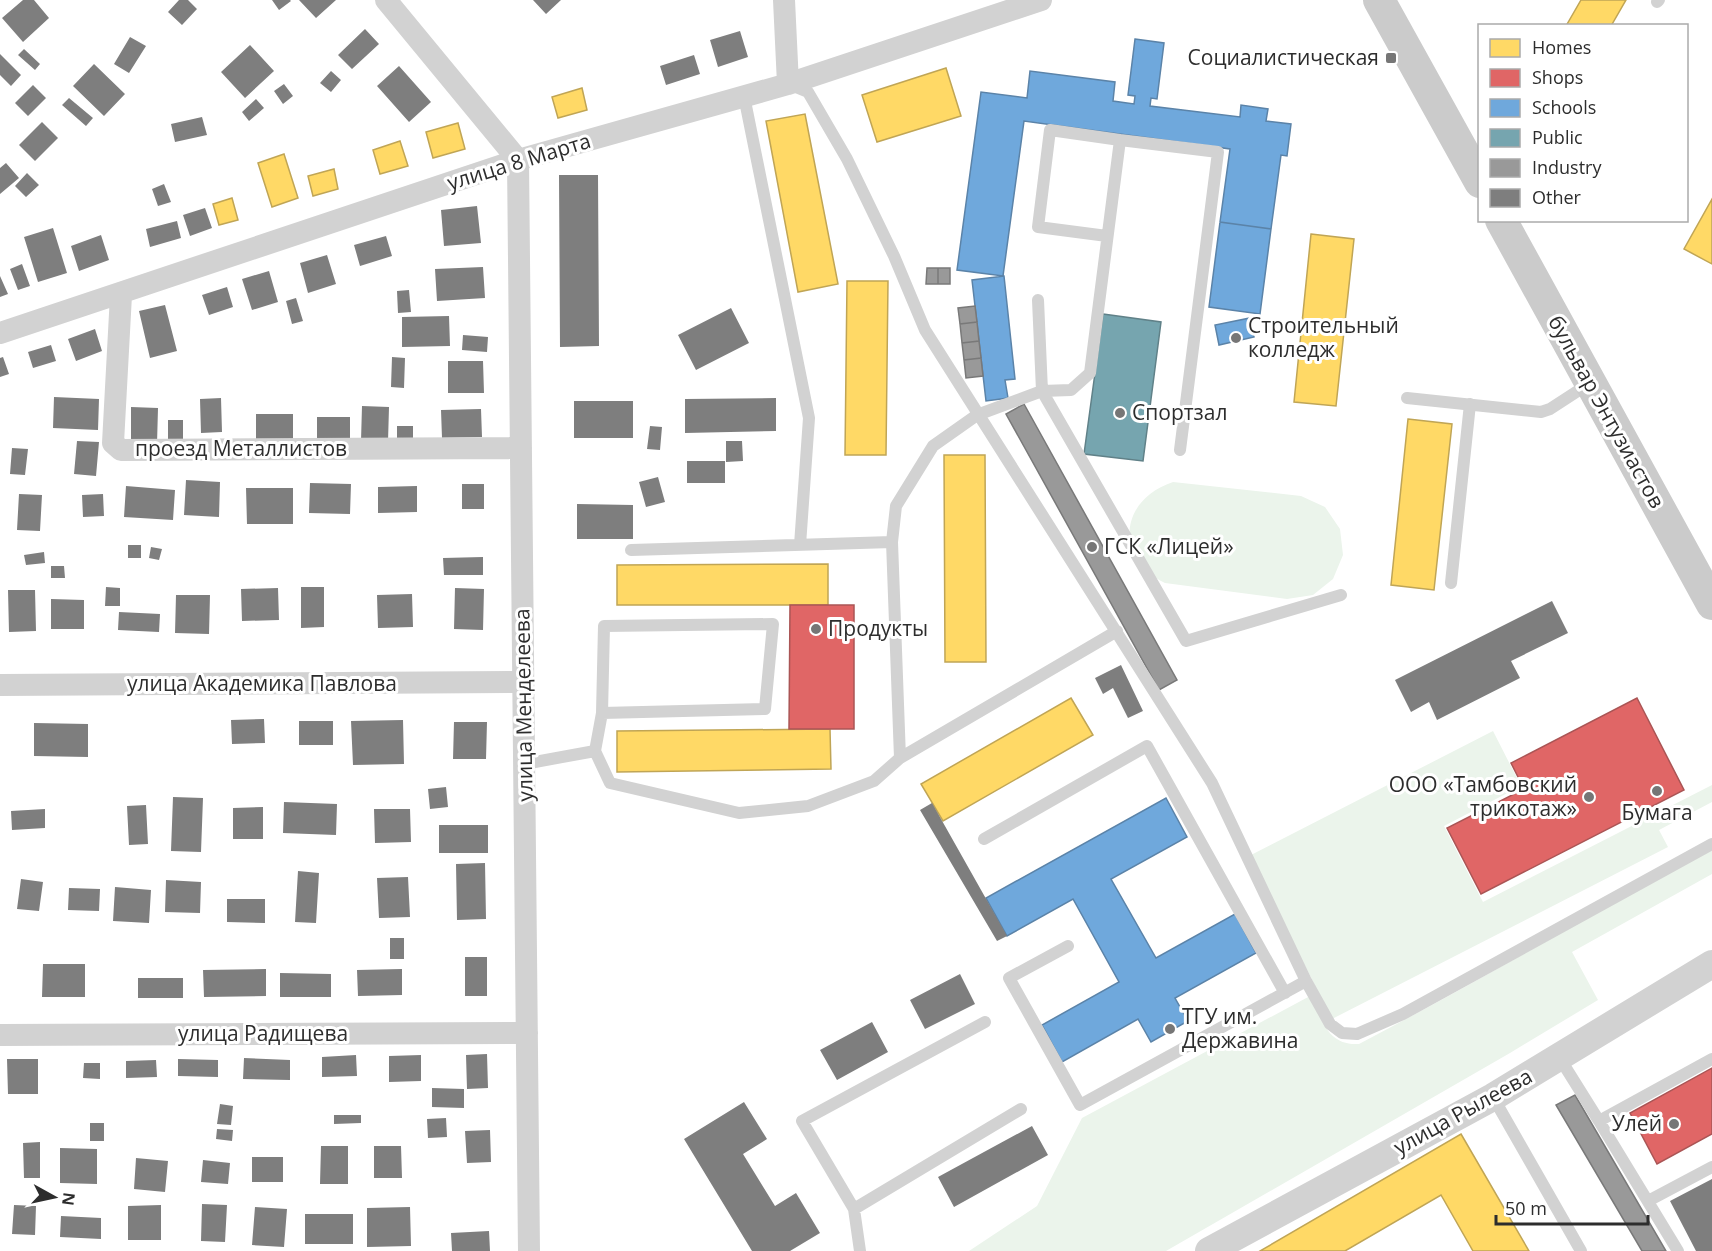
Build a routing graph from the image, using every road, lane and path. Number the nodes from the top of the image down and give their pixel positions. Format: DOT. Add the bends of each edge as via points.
graph roads {
  1 [pos="386,0"];
  2 [pos="784,0"];
  3 [pos="1041,0"];
  4 [pos="1379,0"];
  5 [pos="788,84"];
  6 [pos="744,96"];
  7 [pos="1120,140"];
  8 [pos="518,160"];
  9 [pos="1478,180"];
  10 [pos="1501,222"];
  11 [pos="1107,236"];
  12 [pos="121,295"];
  13 [pos="1038,300"];
  14 [pos="0,333"];
  15 [pos="1590,383"];
  16 [pos="1042,392"];
  17 [pos="1407,398"];
  18 [pos="1470,404"];
  19 [pos="977,415"];
  20 [pos="521,448"];
  21 [pos="1180,450"];
  22 [pos="892,542"];
  23 [pos="800,545"];
  24 [pos="631,550"];
  25 [pos="1451,583"];
  26 [pos="1341,595"];
  27 [pos="1712,604"];
  28 [pos="1117,631"];
  29 [pos="523,682"];
  30 [pos="0,686"];
  31 [pos="602,713"];
  32 [pos="595,751"];
  33 [pos="900,758"];
  34 [pos="524,764"];
  35 [pos="984,839"];
  36 [pos="1712,844"];
  37 [pos="1068,946"];
  38 [pos="1712,964"];
  39 [pos="1306,981"];
  40 [pos="1285,993"];
  41 [pos="985,1022"];
  42 [pos="527,1033"];
  43 [pos="0,1035"];
  44 [pos="1559,1058"];
  45 [pos="1712,1059"];
  46 [pos="1493,1097"];
  47 [pos="1021,1109"];
  48 [pos="1599,1121"];
  49 [pos="1712,1167"];
  50 [pos="1648,1201"];
  51 [pos="854,1209"];
  52 [pos="529,1251"];
  53 [pos="860,1251"];
  54 [pos="1209,1251"];
  55 [pos="1581,1251"];
  56 [pos="1678,1251"];
  1 -- 8 [label="street"];
  2 -- 5 [label="street"];
  3 -- 5 [label="street, улица 8 Марта"];
  4 -- 9 [label="main road"];
  5 -- 6 [label="street, улица 8 Марта"];
  5 -- 19 [label="lane" via="808,92 847,159 925,330"];
  6 -- 8 [label="street, улица 8 Марта"];
  6 -- 23 [label="lane" via="809,418"];
  7 -- 11 [label="lane"];
  7 -- 11 [label="lane" via="1050,130 1038,227"];
  7 -- 21 [label="lane" via="1218,152"];
  8 -- 12 [label="street, улица 8 Марта"];
  8 -- 20 [label="street, улица Менделеева"];
  10 -- 15 [label="main road, бульвар Энтузиастов"];
  11 -- 16 [label="lane" via="1090,373 1071,390"];
  12 -- 14 [label="street, улица 8 Марта"];
  12 -- 20 [label="street, проезд Металлистов" via="112,443 121,450"];
  13 -- 16 [label="lane"];
  15 -- 18 [label="lane" via="1545,411"];
  15 -- 27 [label="main road, бульвар Энтузиастов"];
  16 -- 19 [label="lane"];
  16 -- 26 [label="lane" via="1186,641"];
  17 -- 18 [label="lane"];
  18 -- 25 [label="lane"];
  19 -- 22 [label="lane" via="933,446 896,507"];
  19 -- 28 [label="lane"];
  20 -- 29 [label="street, улица Менделеева"];
  22 -- 23 [label="lane"];
  22 -- 33 [label="lane"];
  23 -- 24 [label="lane"];
  28 -- 33 [label="lane"];
  28 -- 39 [label="lane" via="1212,783"];
  29 -- 30 [label="street, улица Академика Павлова"];
  29 -- 34 [label="street, улица Менделеева"];
  31 -- 31 [label="lane" via="604,626 773,624 765,709"];
  31 -- 32 [label="lane"];
  32 -- 33 [label="lane" via="610,783 739,813 808,806 874,781"];
  32 -- 34 [label="lane"];
  34 -- 42 [label="street, улица Менделеева"];
  35 -- 40 [label="lane" via="1147,746"];
  36 -- 39 [label="lane" via="1452,989 1358,1034 1342,1033 1330,1024"];
  37 -- 40 [label="lane" via="1009,978 1080,1106"];
  38 -- 44 [label="street, улица Рылеева"];
  39 -- 40 [label="lane"];
  41 -- 51 [label="lane" via="802,1121"];
  42 -- 43 [label="street, улица Радищева"];
  42 -- 52 [label="street, улица Менделеева"];
  44 -- 46 [label="street, улица Рылеева"];
  44 -- 48 [label="lane"];
  45 -- 48 [label="lane"];
  46 -- 54 [label="street, улица Рылеева"];
  46 -- 55 [label="lane"];
  47 -- 51 [label="lane"];
  48 -- 50 [label="lane"];
  49 -- 50 [label="lane"];
  50 -- 56 [label="lane"];
  51 -- 53 [label="lane"];
}
